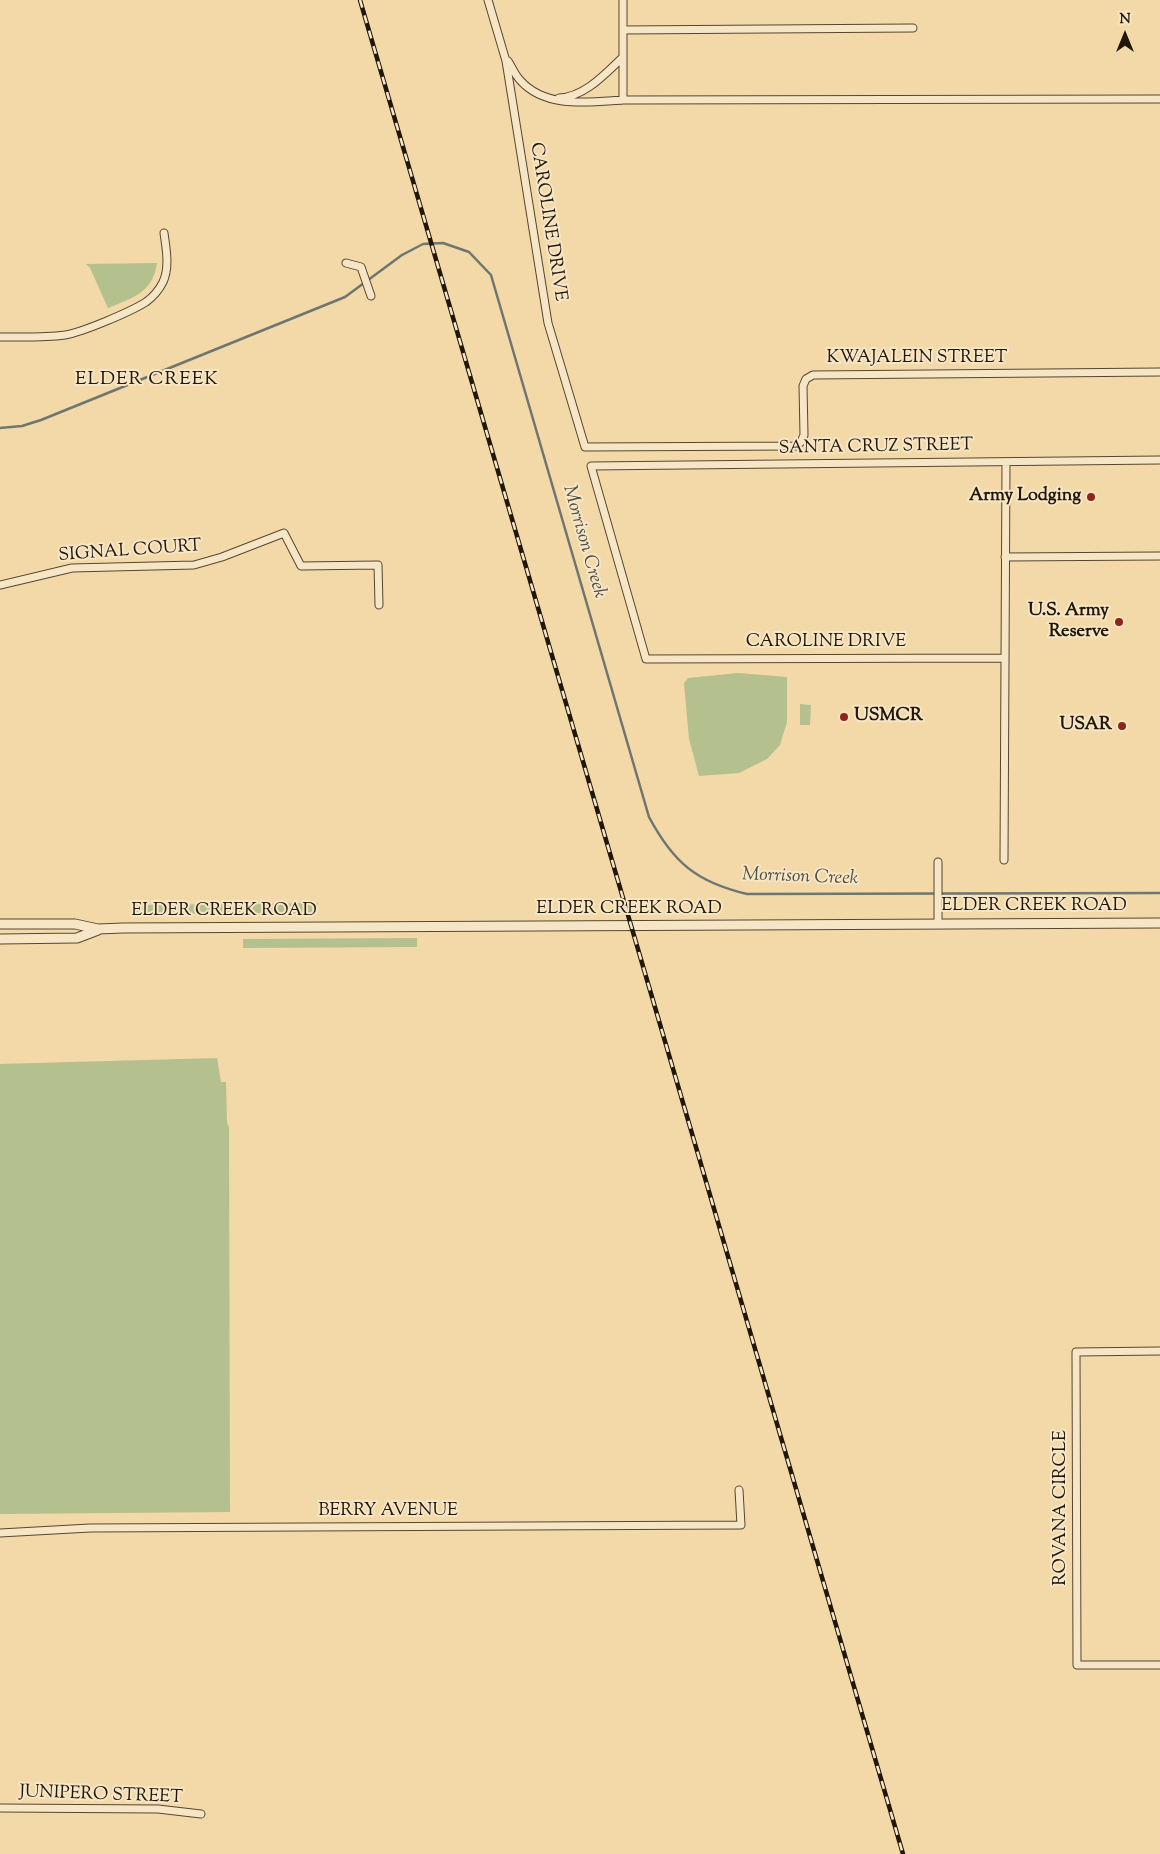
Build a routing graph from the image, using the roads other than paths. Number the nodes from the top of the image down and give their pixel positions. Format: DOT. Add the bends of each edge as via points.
graph roads {
  1 [pos="488,0"];
  2 [pos="623,0"];
  3 [pos="913,28"];
  4 [pos="623,30"];
  5 [pos="504,54"];
  6 [pos="623,57"];
  7 [pos="551,98"];
  8 [pos="1160,99"];
  9 [pos="623,100"];
  10 [pos="164,233"];
  11 [pos="346,263"];
  12 [pos="371,296"];
  13 [pos="0,337"];
  14 [pos="1160,372"];
  15 [pos="585,447"];
  16 [pos="1160,460"];
  17 [pos="1006,462"];
  18 [pos="591,466"];
  19 [pos="1160,556"];
  20 [pos="1005,557"];
  21 [pos="0,585"];
  22 [pos="379,605"];
  23 [pos="1005,658"];
  24 [pos="1004,860"];
  25 [pos="938,862"];
  26 [pos="1160,923"];
  27 [pos="0,924"];
  28 [pos="938,924"];
  29 [pos="98,930"];
  30 [pos="0,939"];
  31 [pos="1160,1351"];
  32 [pos="739,1490"];
  33 [pos="0,1533"];
  34 [pos="1160,1665"];
  35 [pos="0,1808"];
  36 [pos="201,1814"];
  1 -- 5 [label="street, CAROLINE DRIVE"];
  2 -- 4 [label="street"];
  3 -- 4 [label="street"];
  4 -- 6 [label="street"];
  5 -- 7 [label="street" via="520,80 534,92"];
  5 -- 15 [label="street, CAROLINE DRIVE" via="548,323"];
  6 -- 7 [label="street" via="600,79 572,96"];
  6 -- 9 [label="street"];
  7 -- 9 [label="street" via="562,102"];
  8 -- 9 [label="street"];
  10 -- 13 [label="street" via="167,268 160,288 147,302 79,332 46,337"];
  11 -- 12 [label="street" via="361,267"];
  14 -- 15 [label="street, KWAJALEIN STREET" via="813,375 803,386 804,435 796,446"];
  16 -- 17 [label="street, SANTA CRUZ STREET"];
  17 -- 18 [label="street, SANTA CRUZ STREET"];
  17 -- 20 [label="street"];
  18 -- 23 [label="street, CAROLINE DRIVE" via="646,659"];
  19 -- 20 [label="street"];
  20 -- 23 [label="street"];
  21 -- 22 [label="street, SIGNAL COURT" via="72,568 194,565 284,533 301,566 378,565"];
  23 -- 24 [label="street"];
  25 -- 28 [label="street"];
  26 -- 28 [label="street, ELDER CREEK ROAD"];
  27 -- 29 [label="street, ELDER CREEK ROAD" via="75,924"];
  28 -- 29 [label="street, ELDER CREEK ROAD"];
  29 -- 30 [label="street, ELDER CREEK ROAD" via="77,938"];
  31 -- 34 [label="street, ROVANA CIRCLE" via="1076,1352 1076,1360 1077,1665"];
  32 -- 33 [label="street, BERRY AVENUE" via="741,1525 90,1528"];
  35 -- 36 [label="street, JUNIPERO STREET" via="158,1809"];
}
